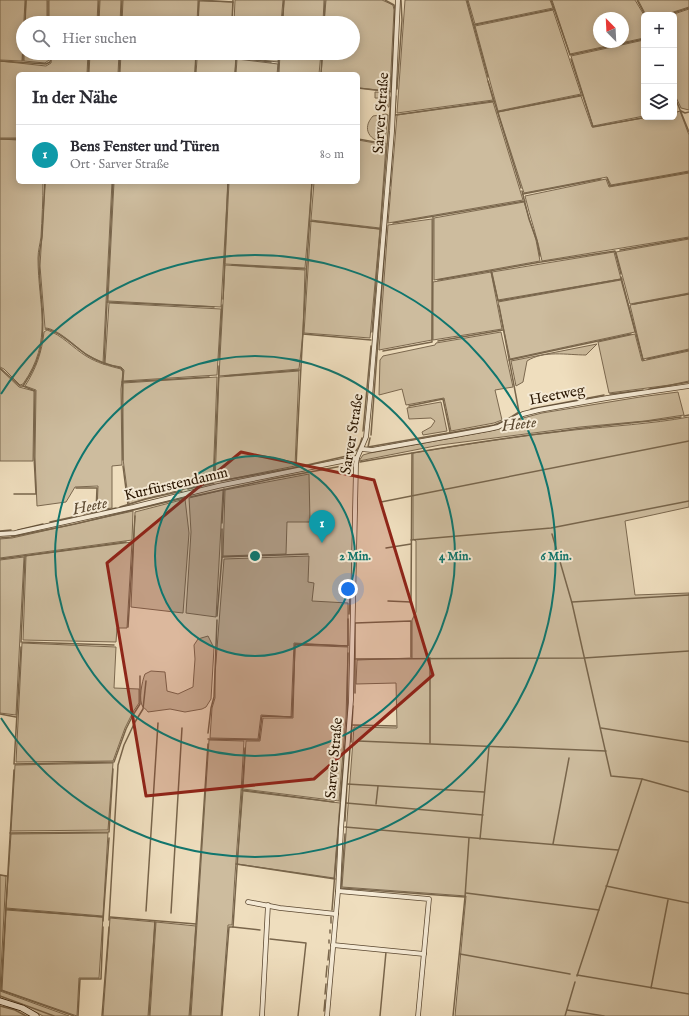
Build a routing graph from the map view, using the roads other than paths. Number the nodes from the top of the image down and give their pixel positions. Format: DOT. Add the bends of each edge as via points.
graph roads {
  1 [pos="397,0"];
  2 [pos="689,386"];
  3 [pos="362,449"];
  4 [pos="357,458"];
  5 [pos="0,534"];
  6 [pos="338,891"];
  7 [pos="248,902"];
  8 [pos="268,905"];
  9 [pos="336,914"];
  10 [pos="333,945"];
  11 [pos="424,954"];
  12 [pos="0,1001"];
  13 [pos="36,1016"];
  14 [pos="262,1016"];
  15 [pos="327,1016"];
  16 [pos="418,1016"];
  1 -- 3 [label="street, Sarver Straße" via="394,108 370,397 366,437"];
  2 -- 3 [label="street, Heetweg" via="539,410 489,429 372,450"];
  3 -- 4 [label="street, Sarver Straße"];
  4 -- 5 [label="street, Kurfürstendamm" via="218,486 15,533"];
  4 -- 6 [label="street, Sarver Straße" via="351,700"];
  6 -- 9 [label="street, Sarver Straße"];
  6 -- 11 [label="street" via="429,899"];
  7 -- 8 [label="street"];
  8 -- 9 [label="street"];
  8 -- 14 [label="street"];
  9 -- 10 [label="street, Sarver Straße"];
  10 -- 11 [label="street"];
  10 -- 15 [label="street, Sarver Straße"];
  11 -- 16 [label="street"];
  12 -- 13 [label="main road"];
}
